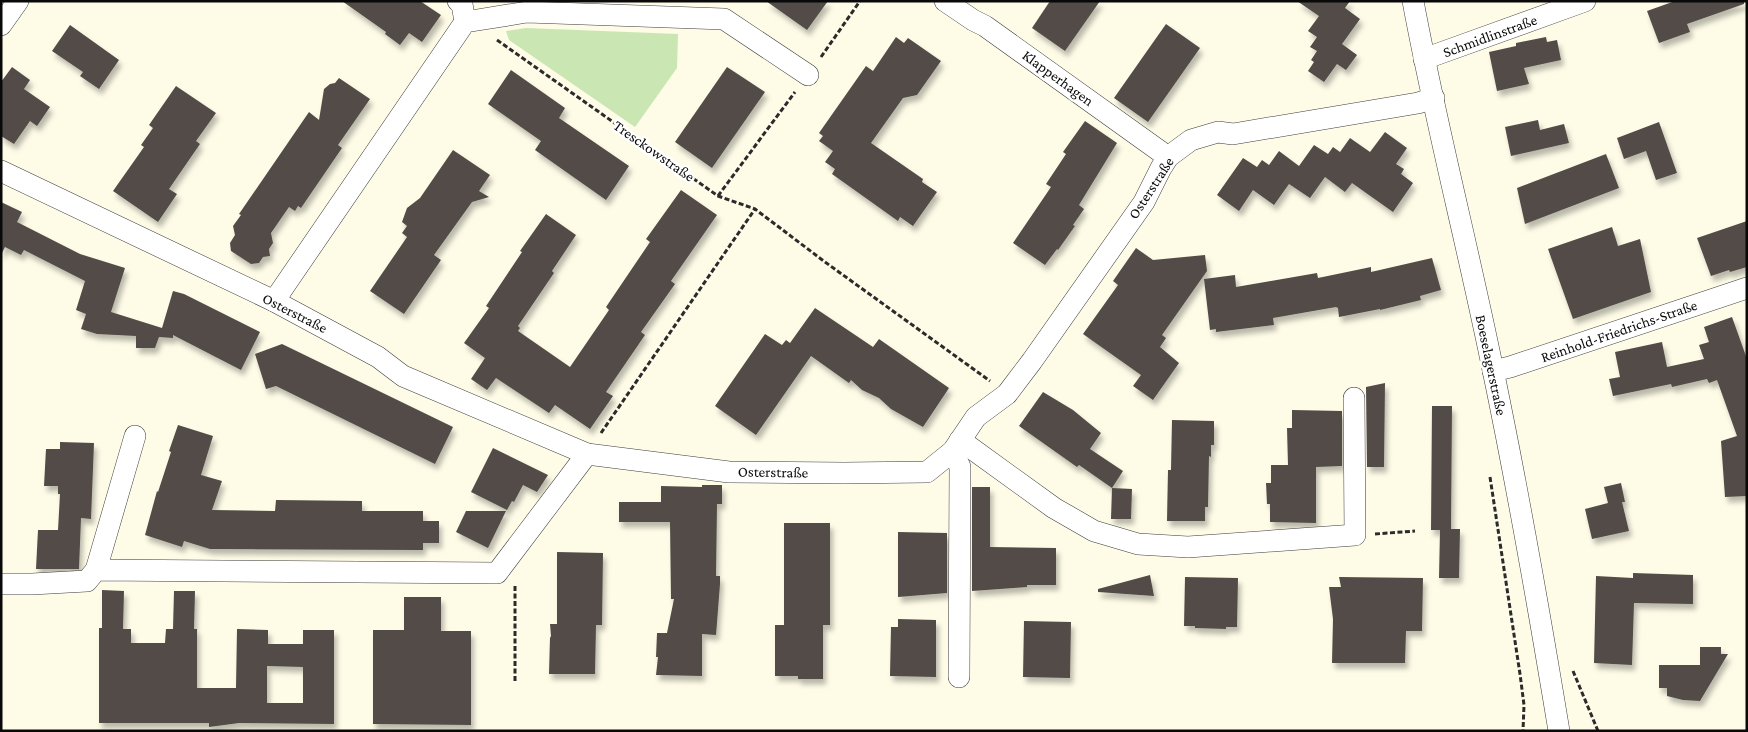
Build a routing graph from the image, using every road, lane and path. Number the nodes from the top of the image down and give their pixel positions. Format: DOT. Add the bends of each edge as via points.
graph roads {
  1 [pos="18,1"];
  2 [pos="458,1"];
  3 [pos="860,1"];
  4 [pos="945,1"];
  5 [pos="1413,1"];
  6 [pos="1585,1"];
  7 [pos="465,22"];
  8 [pos="1,25"];
  9 [pos="1424,60"];
  10 [pos="808,75"];
  11 [pos="1434,98"];
  12 [pos="1168,157"];
  13 [pos="1,171"];
  14 [pos="718,196"];
  15 [pos="755,209"];
  16 [pos="1746,290"];
  17 [pos="274,301"];
  18 [pos="1493,371"];
  19 [pos="1007,394"];
  20 [pos="1354,398"];
  21 [pos="135,436"];
  22 [pos="956,445"];
  23 [pos="587,454"];
  24 [pos="1415,531"];
  25 [pos="1355,535"];
  26 [pos="515,548"];
  27 [pos="91,576"];
  28 [pos="1,584"];
  29 [pos="959,677"];
  30 [pos="515,683"];
  31 [pos="1559,731"];
  1 -- 8 [label="street"];
  2 -- 7 [label="street" via="462,4"];
  3 -- 10 [label="path"];
  4 -- 12 [label="street, Klapperhagen"];
  5 -- 9 [label="street, Boeselagerstraße"];
  6 -- 9 [label="street, Schmidlinstraße"];
  7 -- 10 [label="street" via="527,12 724,19"];
  7 -- 14 [label="path, Tresckowstraße" via="499,41"];
  7 -- 17 [label="street"];
  9 -- 11 [label="street, Boeselagerstraße"];
  10 -- 14 [label="path"];
  11 -- 12 [label="street, Osterstraße" via="1233,134 1207,134 1191,140"];
  11 -- 18 [label="street, Boeselagerstraße"];
  12 -- 19 [label="street, Osterstraße" via="1144,202"];
  13 -- 17 [label="street, Osterstraße"];
  14 -- 15 [label="path"];
  15 -- 19 [label="path"];
  15 -- 23 [label="path"];
  16 -- 18 [label="street, Reinhold-Friedrichs-Straße"];
  17 -- 23 [label="street, Osterstraße" via="378,356 403,376"];
  18 -- 31 [label="street, Boeselagerstraße" via="1536,589"];
  19 -- 22 [label="street, Osterstraße" via="976,417"];
  20 -- 25 [label="street"];
  21 -- 27 [label="street"];
  22 -- 23 [label="street, Osterstraße" via="927,472 729,472"];
  22 -- 25 [label="street" via="1094,531 1138,544 1188,547"];
  22 -- 29 [label="street" via="960,467"];
  23 -- 26 [label="street"];
  24 -- 25 [label="path"];
  26 -- 27 [label="street" via="497,573"];
  26 -- 30 [label="path"];
  27 -- 28 [label="street" via="32,584"];
}
